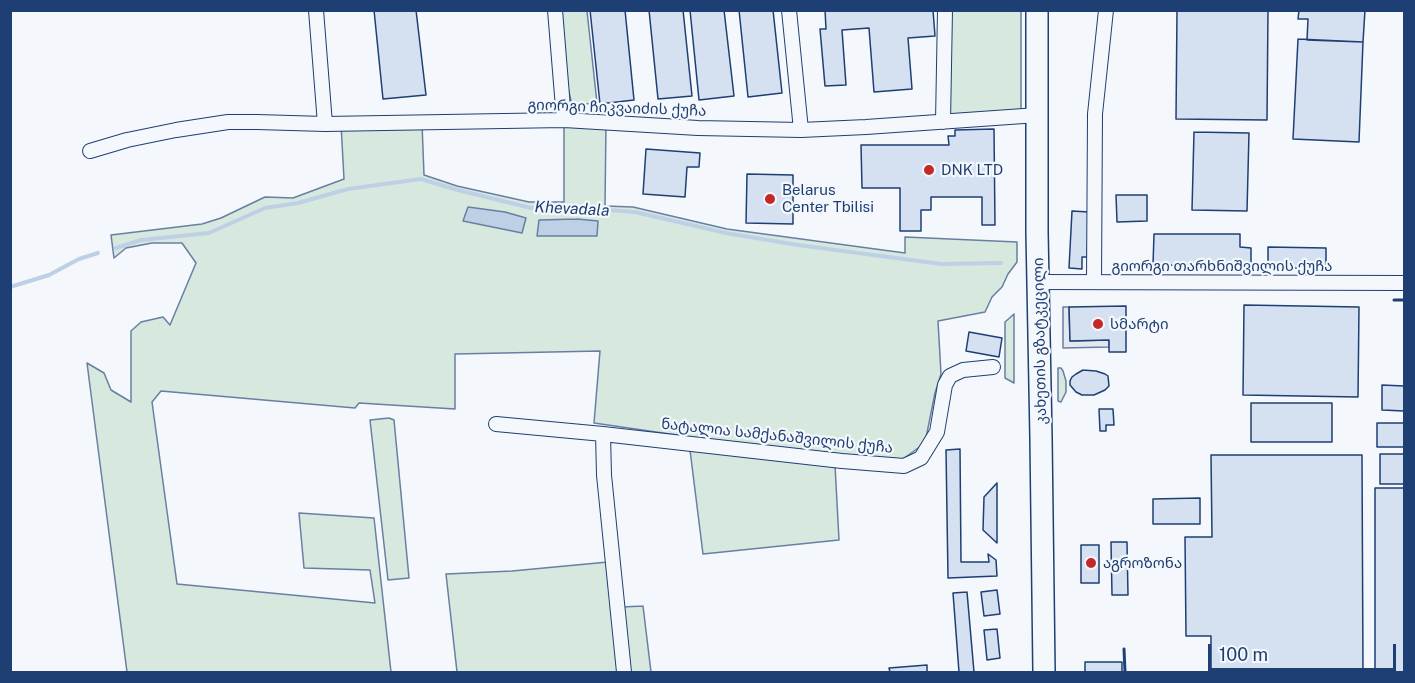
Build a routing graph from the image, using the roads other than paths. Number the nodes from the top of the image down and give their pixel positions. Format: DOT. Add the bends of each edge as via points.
graph roads {
  1 [pos="316,10"];
  2 [pos="555,10"];
  3 [pos="789,10"];
  4 [pos="945,10"];
  5 [pos="1037,10"];
  6 [pos="1106,10"];
  7 [pos="1038,115"];
  8 [pos="564,120"];
  9 [pos="943,122"];
  10 [pos="325,124"];
  11 [pos="801,130"];
  12 [pos="90,151"];
  13 [pos="1039,282"];
  14 [pos="1094,282"];
  15 [pos="1404,283"];
  16 [pos="993,366"];
  17 [pos="496,424"];
  18 [pos="603,434"];
  19 [pos="624,672"];
  20 [pos="1044,672"];
  1 -- 10 [label="street"];
  2 -- 8 [label="street"];
  3 -- 11 [label="street"];
  4 -- 9 [label="street"];
  5 -- 7 [label="highway, კახეთის გზატკეცილი"];
  6 -- 14 [label="street" via="1095,114"];
  7 -- 9 [label="street, გიორგი ჩიკვაიძის ქუჩა"];
  7 -- 13 [label="highway, კახეთის გზატკეცილი"];
  8 -- 10 [label="street, გიორგი ჩიკვაიძის ქუჩა"];
  8 -- 11 [label="street, გიორგი ჩიკვაიძის ქუჩა" via="698,129"];
  9 -- 11 [label="street, გიორგი ჩიკვაიძის ქუჩა"];
  10 -- 12 [label="street, გიორგი ჩიკვაიძის ქუჩა" via="228,122 137,138"];
  13 -- 14 [label="street, გიორგი თარხნიშვილის ქუჩა"];
  13 -- 20 [label="highway, კახეთის გზატკეცილი"];
  14 -- 15 [label="street, გიორგი თარხნიშვილის ქუჩა"];
  16 -- 18 [label="street, ნატალია სამქანაშვილის ქუჩა" via="950,376 945,385 938,432 921,458 904,466"];
  17 -- 18 [label="street, ნატალია სამქანაშვილის ქუჩა"];
  18 -- 19 [label="street"];
}
